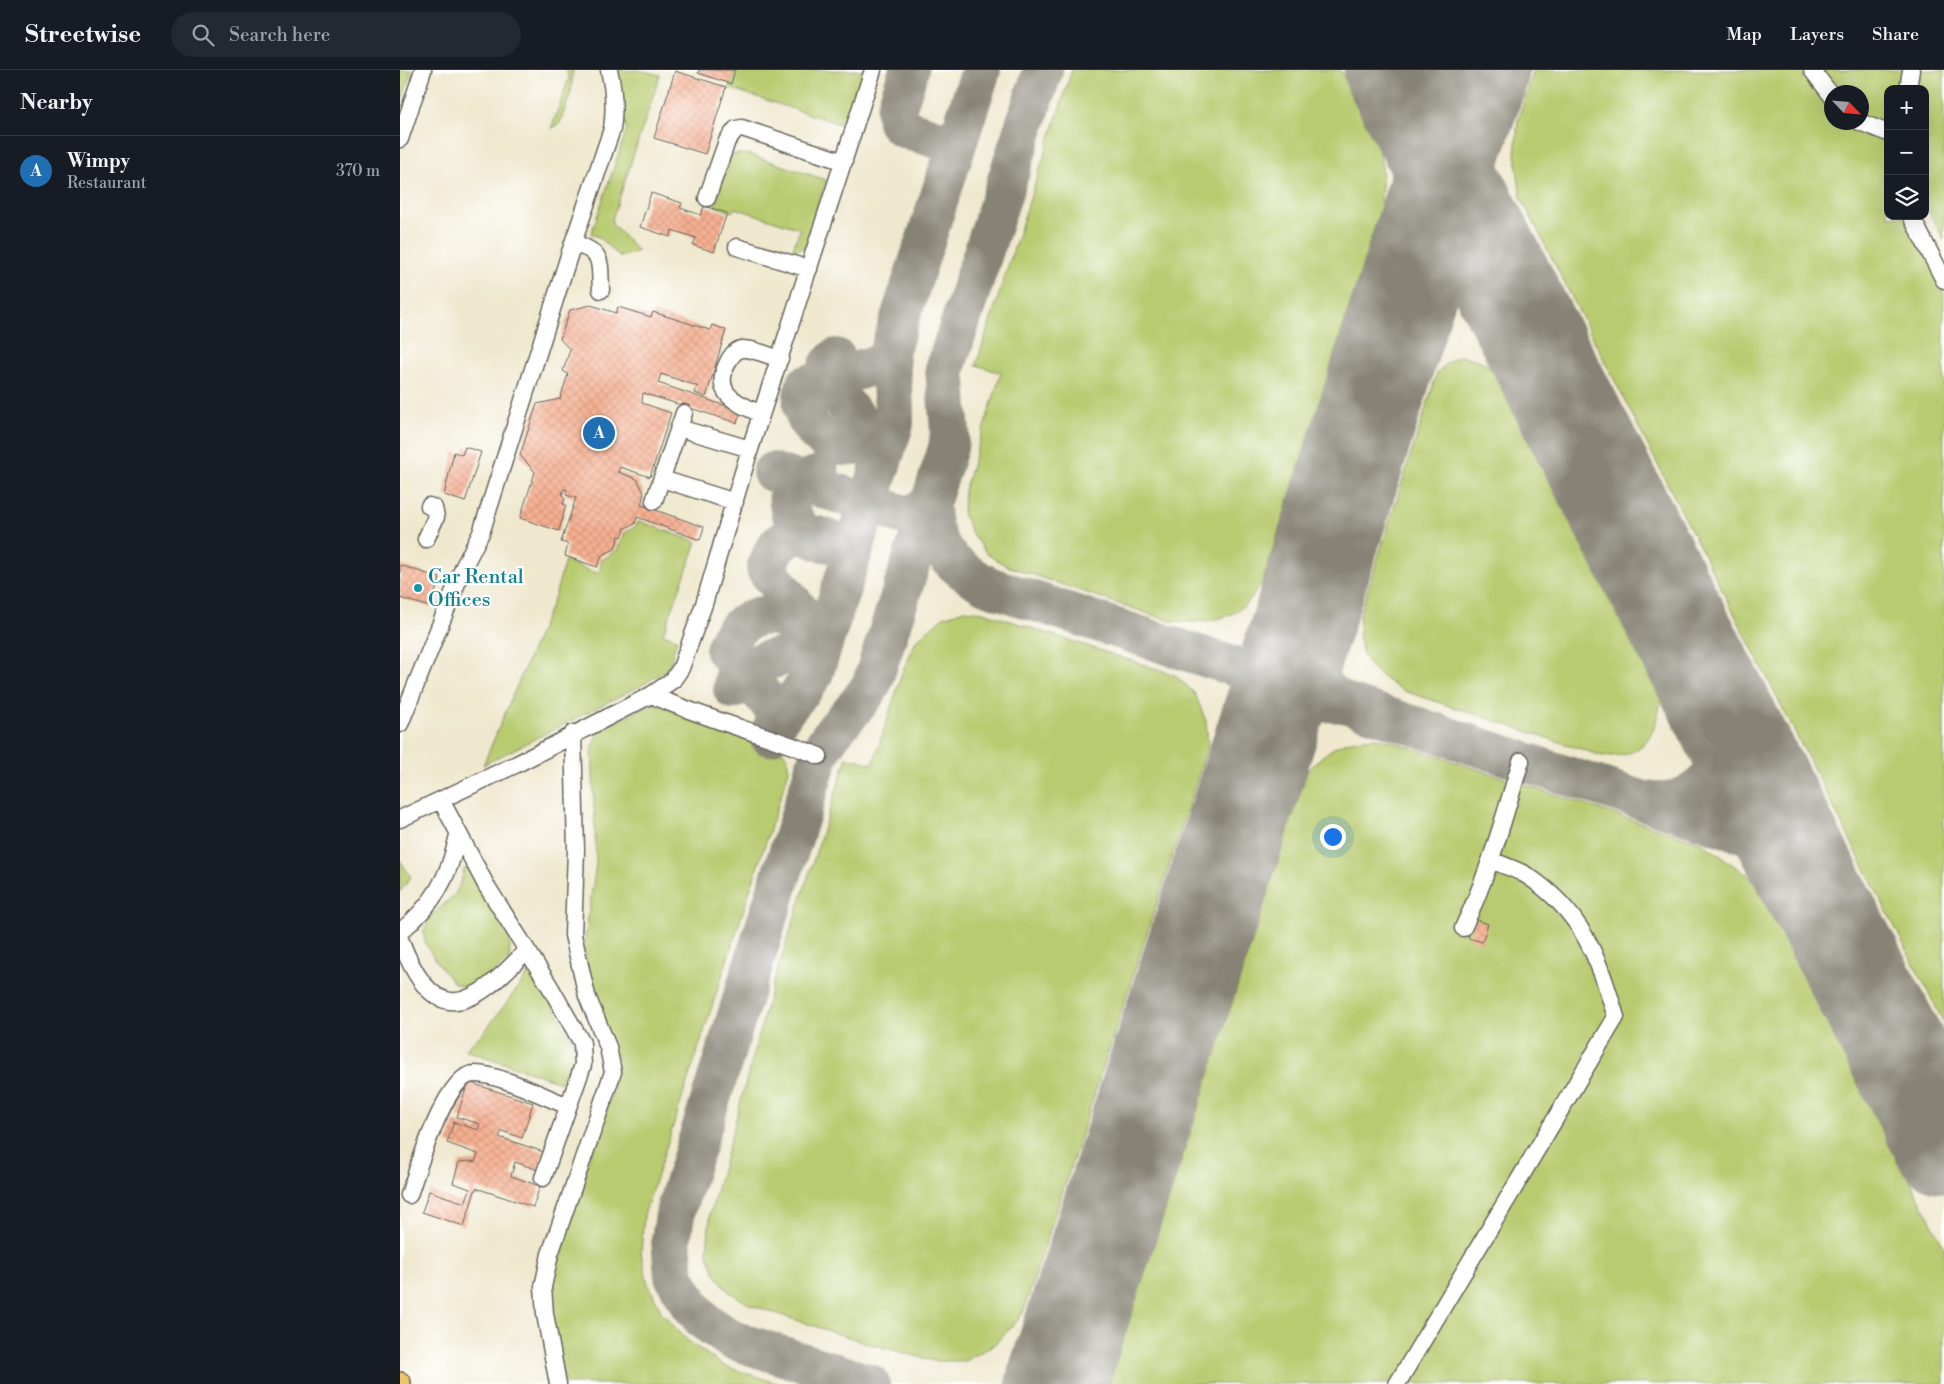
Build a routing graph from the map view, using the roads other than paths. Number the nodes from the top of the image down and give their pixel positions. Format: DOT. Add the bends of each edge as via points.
graph roads {
  1 [pos="423,70"];
  2 [pos="609,70"];
  3 [pos="873,70"];
  4 [pos="1812,70"];
  5 [pos="1911,70"];
  6 [pos="1909,85"];
  7 [pos="1824,86"];
  8 [pos="1869,126"];
  9 [pos="1884,131"];
  10 [pos="400,140"];
  11 [pos="844,162"];
  12 [pos="707,198"];
  13 [pos="1913,220"];
  14 [pos="573,243"];
  15 [pos="737,247"];
  16 [pos="809,269"];
  17 [pos="1944,280"];
  18 [pos="601,290"];
  19 [pos="780,359"];
  20 [pos="761,414"];
  21 [pos="750,449"];
  22 [pos="662,479"];
  23 [pos="654,501"];
  24 [pos="735,502"];
  25 [pos="429,506"];
  26 [pos="426,539"];
  27 [pos="652,695"];
  28 [pos="400,724"];
  29 [pos="573,734"];
  30 [pos="819,756"];
  31 [pos="1521,761"];
  32 [pos="441,800"];
  33 [pos="400,820"];
  34 [pos="458,835"];
  35 [pos="1491,860"];
  36 [pos="1463,928"];
  37 [pos="400,932"];
  38 [pos="400,939"];
  39 [pos="526,950"];
  40 [pos="568,1106"];
  41 [pos="543,1178"];
  42 [pos="409,1195"];
  43 [pos="558,1384"];
  44 [pos="1397,1384"];
  1 -- 10 [label="lane"];
  2 -- 14 [label="lane" via="615,110 612,129"];
  3 -- 11 [label="lane"];
  4 -- 7 [label="lane"];
  5 -- 6 [label="lane"];
  8 -- 9 [label="lane"];
  11 -- 12 [label="lane" via="742,128 736,129 727,141"];
  11 -- 16 [label="lane"];
  13 -- 17 [label="lane"];
  14 -- 18 [label="lane" via="590,248 597,255"];
  14 -- 28 [label="lane" via="481,533 464,566"];
  15 -- 16 [label="lane"];
  16 -- 19 [label="lane"];
  19 -- 20 [label="lane"];
  19 -- 20 [label="lane" via="739,350 728,362 723,375 723,387 728,396"];
  20 -- 21 [label="lane"];
  21 -- 22 [label="lane" via="681,420"];
  21 -- 24 [label="lane"];
  22 -- 23 [label="lane"];
  22 -- 24 [label="lane"];
  24 -- 27 [label="lane" via="681,668 673,680"];
  25 -- 26 [label="lane" via="434,508 436,517"];
  27 -- 29 [label="lane"];
  27 -- 30 [label="lane"];
  29 -- 32 [label="lane"];
  29 -- 43 [label="lane" via="576,850 573,935 587,996 608,1047 612,1072 550,1254 543,1287"];
  31 -- 35 [label="lane"];
  32 -- 33 [label="lane"];
  32 -- 34 [label="lane"];
  34 -- 37 [label="lane" via="444,880 427,908"];
  34 -- 39 [label="lane"];
  35 -- 36 [label="lane"];
  35 -- 44 [label="lane" via="1525,874 1565,906 1586,936 1616,1017"];
  38 -- 39 [label="lane" via="423,984 442,1000 454,1002 484,991"];
  39 -- 40 [label="lane" via="582,1043 582,1066"];
  40 -- 41 [label="lane"];
  40 -- 42 [label="lane" via="489,1075 472,1074 459,1082 445,1102"];
}
